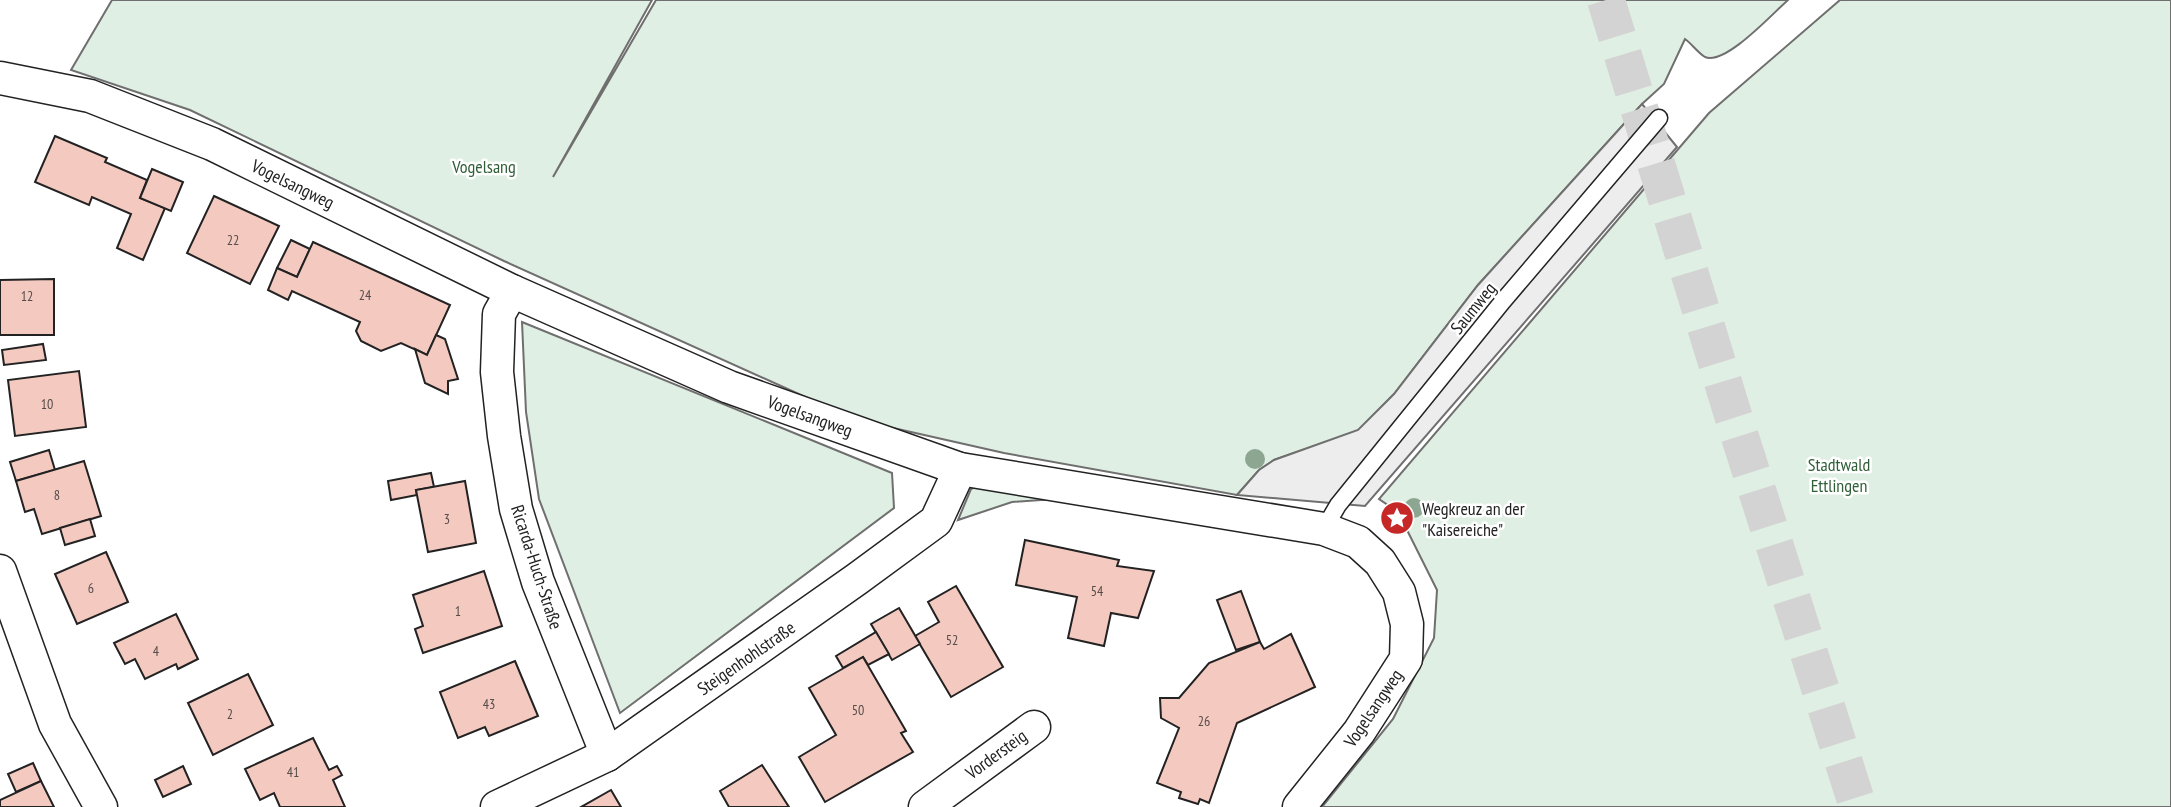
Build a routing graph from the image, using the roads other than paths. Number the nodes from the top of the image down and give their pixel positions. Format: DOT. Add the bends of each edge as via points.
graph roads {
  1 [pos="0,78"];
  2 [pos="1659,118"];
  3 [pos="512,291"];
  4 [pos="960,469"];
  5 [pos="1324,529"];
  6 [pos="0,571"];
  7 [pos="1034,727"];
  8 [pos="607,755"];
  9 [pos="101,807"];
  10 [pos="497,807"];
  11 [pos="925,807"];
  12 [pos="1299,807"];
  1 -- 3 [label="street, Vogelsangweg" via="90,96 212,144"];
  2 -- 5 [label="lane, Saumweg" via="1503,301 1338,505"];
  3 -- 4 [label="street, Vogelsangweg" via="729,387"];
  3 -- 8 [label="street, Ricarda-Huch-Straße" via="499,314 498,372 516,509 538,582"];
  4 -- 5 [label="street, Vogelsangweg"];
  4 -- 8 [label="street, Steigenhohlstraße" via="936,521"];
  5 -- 12 [label="street, Vogelsangweg" via="1358,542 1380,562 1399,592 1407,624 1406,659 1359,732"];
  6 -- 9 [label="street" via="55,724"];
  7 -- 11 [label="street, Vordersteig"];
  8 -- 10 [label="street, Steigenhohlstraße"];
}
